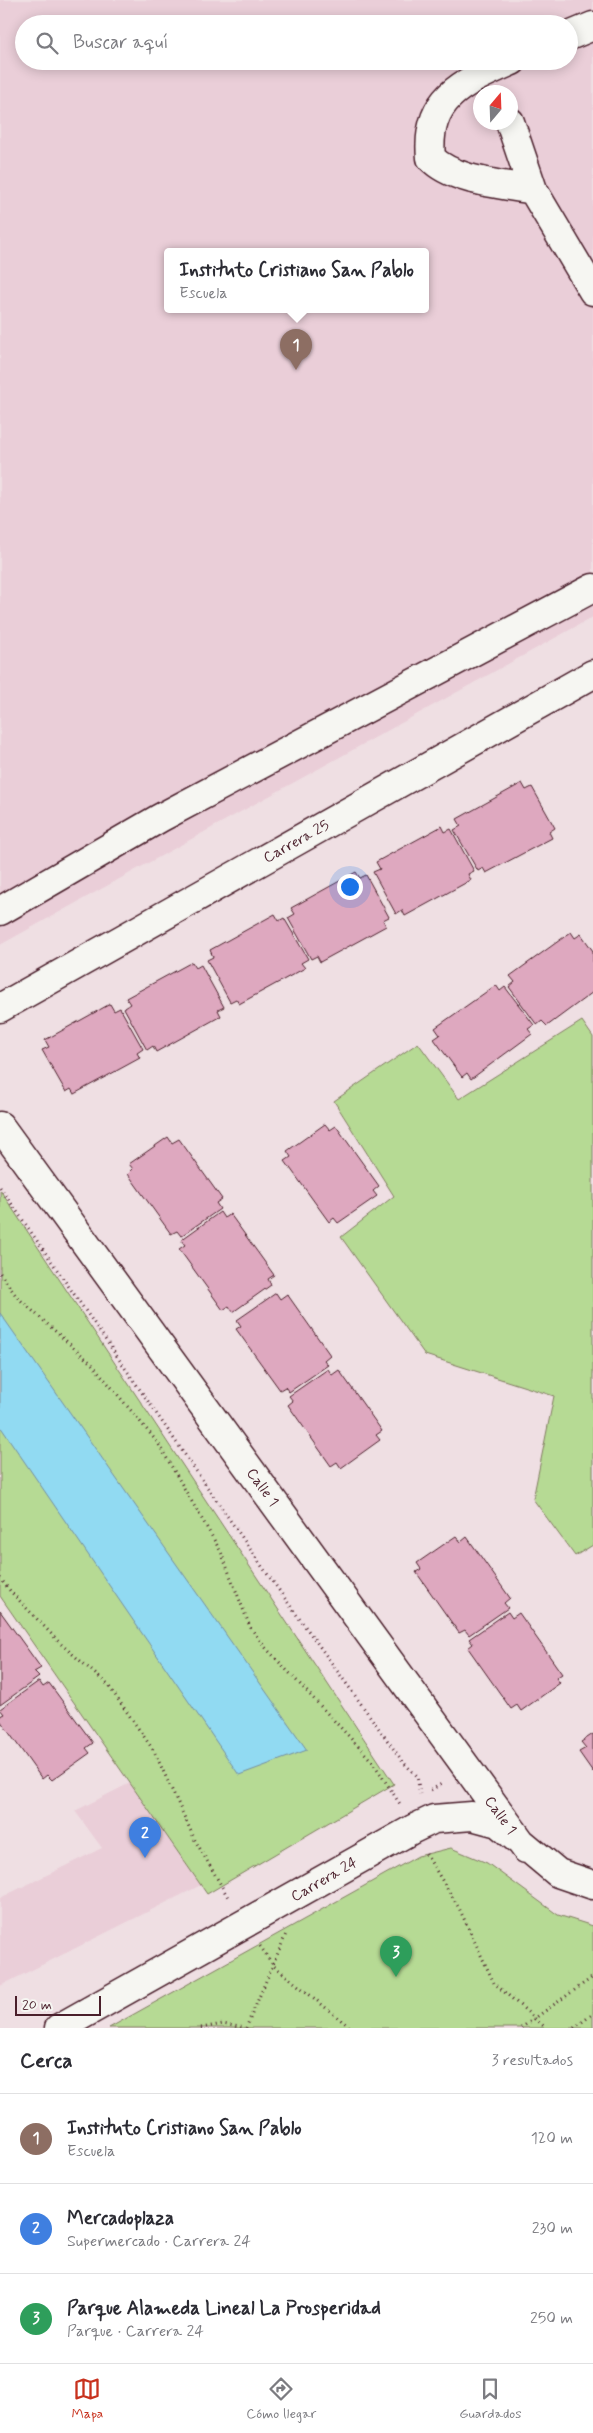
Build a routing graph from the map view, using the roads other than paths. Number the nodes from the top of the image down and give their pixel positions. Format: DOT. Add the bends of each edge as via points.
graph roads {
  1 [pos="593,26"];
  2 [pos="578,32"];
  3 [pos="501,75"];
  4 [pos="513,130"];
  5 [pos="532,190"];
  6 [pos="593,291"];
  7 [pos="593,588"];
  8 [pos="593,674"];
  9 [pos="0,911"];
  10 [pos="0,1008"];
  11 [pos="0,1126"];
  12 [pos="526,1849"];
  13 [pos="593,1885"];
  14 [pos="59,2028"];
  1 -- 2 [label="street"];
  3 -- 5 [label="street" via="467,81 446,100 431,126 431,158 456,175"];
  4 -- 5 [label="street"];
  5 -- 6 [label="street"];
  7 -- 9 [label="street" via="160,818"];
  8 -- 10 [label="street, Carrera 25"];
  11 -- 12 [label="street, Calle 1"];
  12 -- 13 [label="street, Carrera 24" via="558,1873"];
  12 -- 14 [label="street, Carrera 24" via="498,1824 472,1816 407,1817 302,1892"];
}
